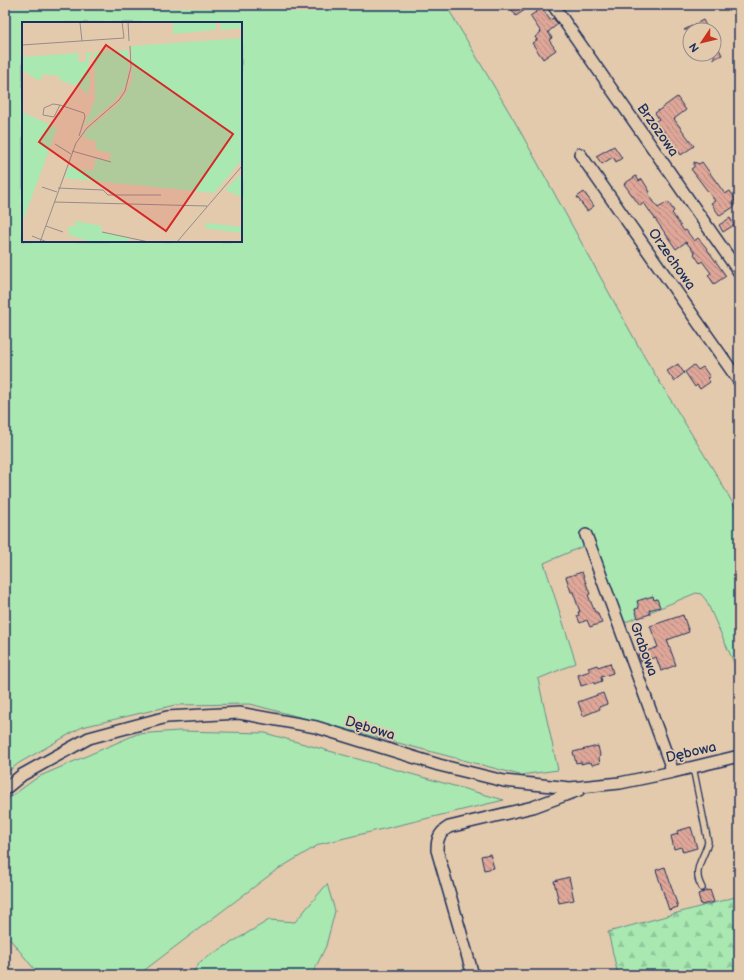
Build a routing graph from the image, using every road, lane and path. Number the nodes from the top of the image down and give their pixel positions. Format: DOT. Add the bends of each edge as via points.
graph roads {
  1 [pos="553,5"];
  2 [pos="580,154"];
  3 [pos="739,272"];
  4 [pos="739,381"];
  5 [pos="586,535"];
  6 [pos="739,756"];
  7 [pos="693,767"];
  8 [pos="673,772"];
  9 [pos="589,786"];
  10 [pos="5,789"];
  11 [pos="702,888"];
  12 [pos="473,975"];
  1 -- 3 [label="street, Brzozowa"];
  2 -- 4 [label="street, Orzechowa"];
  5 -- 8 [label="street, Grabowa"];
  6 -- 7 [label="street, Dębowa"];
  7 -- 8 [label="street, Dębowa"];
  7 -- 11 [label="lane" via="708,842 698,869"];
  8 -- 9 [label="street, Dębowa" via="620,783"];
  9 -- 10 [label="street, Dębowa" via="570,788 504,781 440,765 316,727 239,713 167,718 89,738 22,775"];
  9 -- 12 [label="street" via="533,807 449,827 437,840 437,850"];
}
